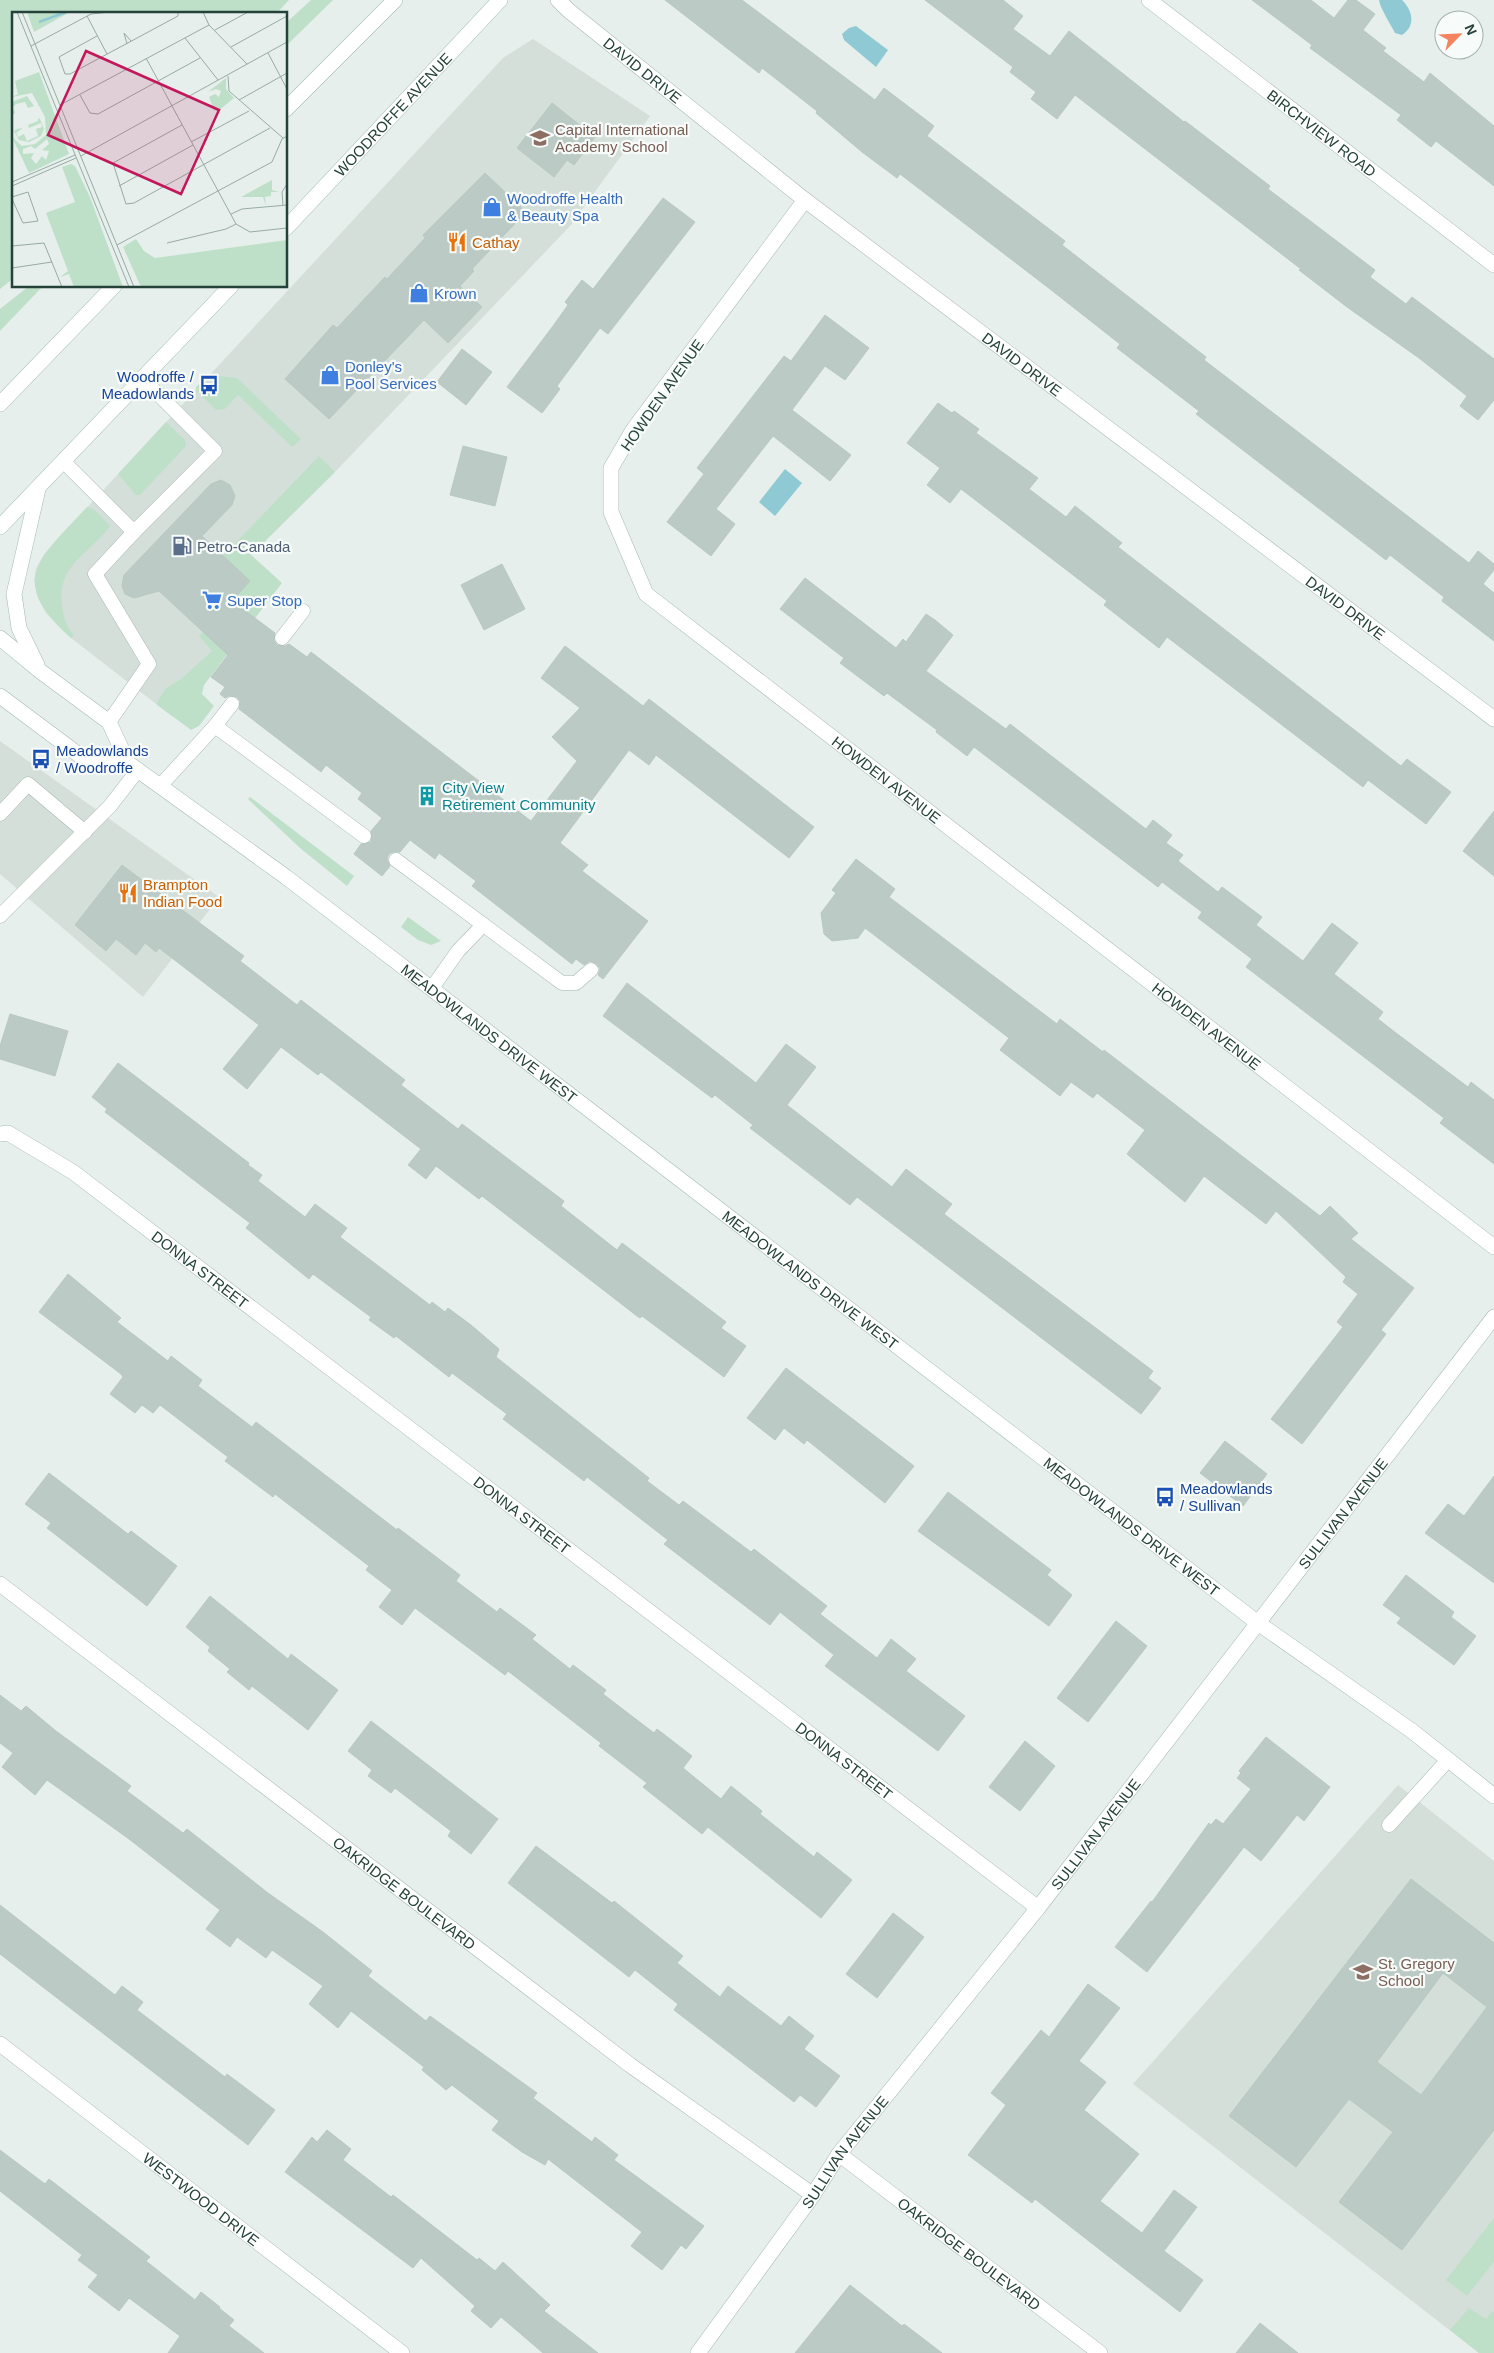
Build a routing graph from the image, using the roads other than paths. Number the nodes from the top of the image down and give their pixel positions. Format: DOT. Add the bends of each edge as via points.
graph roads {
  1 [pos="395,0"];
  2 [pos="500,0"];
  3 [pos="558,0"];
  4 [pos="1149,0"];
  5 [pos="288,107"];
  6 [pos="805,200"];
  7 [pos="288,226"];
  8 [pos="1494,265"];
  9 [pos="112,288"];
  10 [pos="229,288"];
  11 [pos="143,379"];
  12 [pos="0,404"];
  13 [pos="64,462"];
  14 [pos="38,489"];
  15 [pos="0,527"];
  16 [pos="134,532"];
  17 [pos="303,611"];
  18 [pos="0,638"];
  19 [pos="282,638"];
  20 [pos="40,671"];
  21 [pos="0,696"];
  22 [pos="232,704"];
  23 [pos="1494,719"];
  24 [pos="110,722"];
  25 [pos="215,726"];
  26 [pos="133,766"];
  27 [pos="160,786"];
  28 [pos="0,814"];
  29 [pos="85,832"];
  30 [pos="364,836"];
  31 [pos="396,860"];
  32 [pos="0,916"];
  33 [pos="483,925"];
  34 [pos="591,970"];
  35 [pos="432,988"];
  36 [pos="0,1134"];
  37 [pos="1494,1247"];
  38 [pos="1494,1317"];
  39 [pos="0,1584"];
  40 [pos="1258,1623"];
  41 [pos="1448,1760"];
  42 [pos="1494,1796"];
  43 [pos="1389,1824"];
  44 [pos="1038,1908"];
  45 [pos="0,2044"];
  46 [pos="839,2154"];
  47 [pos="813,2195"];
  48 [pos="402,2353"];
  49 [pos="698,2353"];
  50 [pos="1100,2353"];
  1 -- 5 [label="street"];
  2 -- 7 [label="street, WOODROFFE AVENUE"];
  3 -- 6 [label="street, DAVID DRIVE"];
  4 -- 8 [label="street, BIRCHVIEW ROAD"];
  6 -- 23 [label="street, DAVID DRIVE"];
  6 -- 37 [label="street, HOWDEN AVENUE" via="633,430 612,468 611,512 646,594"];
  9 -- 12 [label="street"];
  10 -- 11 [label="street"];
  11 -- 13 [label="street"];
  11 -- 16 [label="lane" via="215,451"];
  13 -- 14 [label="street"];
  13 -- 16 [label="lane"];
  14 -- 15 [label="street"];
  14 -- 20 [label="street" via="14,594 19,628"];
  16 -- 24 [label="lane" via="95,574 149,664"];
  17 -- 19 [label="lane"];
  18 -- 20 [label="street"];
  20 -- 24 [label="street"];
  21 -- 26 [label="street" via="87,761"];
  22 -- 25 [label="lane"];
  24 -- 26 [label="street"];
  25 -- 27 [label="lane"];
  25 -- 30 [label="lane"];
  26 -- 27 [label="street, MEADOWLANDS DRIVE WEST"];
  26 -- 29 [label="lane" via="110,806"];
  27 -- 35 [label="street, MEADOWLANDS DRIVE WEST"];
  28 -- 29 [label="lane" via="28,784"];
  29 -- 32 [label="lane"];
  31 -- 33 [label="lane"];
  33 -- 34 [label="lane" via="562,983 576,983"];
  33 -- 35 [label="lane" via="458,951"];
  35 -- 40 [label="street, MEADOWLANDS DRIVE WEST"];
  36 -- 44 [label="street, DONNA STREET" via="8,1133 73,1172"];
  38 -- 40 [label="street, SULLIVAN AVENUE"];
  39 -- 47 [label="street, OAKRIDGE BOULEVARD" via="630,2065"];
  40 -- 41 [label="street, MEADOWLANDS DRIVE WEST"];
  40 -- 44 [label="street, SULLIVAN AVENUE"];
  41 -- 42 [label="street, MEADOWLANDS DRIVE WEST"];
  41 -- 43 [label="lane"];
  44 -- 46 [label="street, SULLIVAN AVENUE"];
  45 -- 48 [label="street, WESTWOOD DRIVE"];
  46 -- 47 [label="street, SULLIVAN AVENUE"];
  46 -- 50 [label="street, OAKRIDGE BOULEVARD"];
  47 -- 49 [label="street, SULLIVAN AVENUE"];
}
